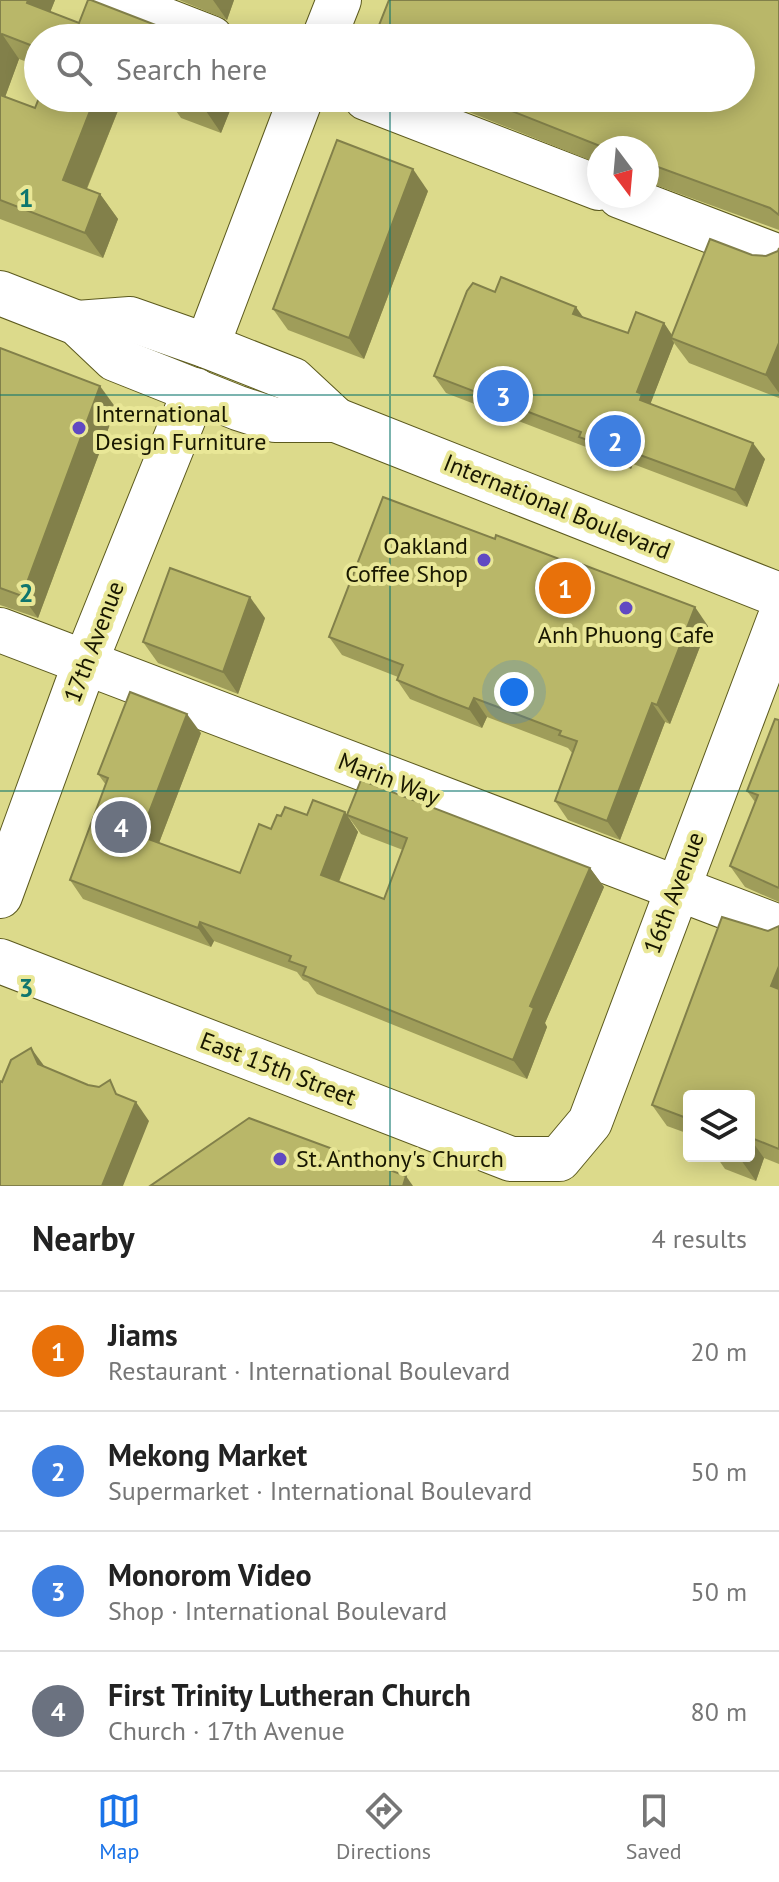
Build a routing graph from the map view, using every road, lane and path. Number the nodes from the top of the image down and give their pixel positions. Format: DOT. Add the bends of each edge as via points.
graph roads {
  1 [pos="113,0"];
  2 [pos="339,0"];
  3 [pos="175,24"];
  4 [pos="330,24"];
  5 [pos="296,112"];
  6 [pos="402,112"];
  7 [pos="587,183"];
  8 [pos="651,208"];
  9 [pos="779,257"];
  10 [pos="0,293"];
  11 [pos="77,323"];
  12 [pos="207,346"];
  13 [pos="195,390"];
  14 [pos="336,420"];
  15 [pos="779,595"];
  16 [pos="779,620"];
  17 [pos="0,630"];
  18 [pos="85,663"];
  19 [pos="676,887"];
  20 [pos="0,896"];
  21 [pos="779,927"];
  22 [pos="0,961"];
  23 [pos="559,1159"];
  1 -- 3 [label="street"];
  2 -- 4 [label="street"];
  5 -- 12 [label="street"];
  6 -- 7 [label="street"];
  8 -- 9 [label="street"];
  10 -- 11 [label="street, International Boulevard"];
  11 -- 12 [label="street, International Boulevard" via="130,319"];
  11 -- 13 [label="street, International Boulevard" via="115,359"];
  12 -- 14 [label="street, International Boulevard" via="293,380"];
  13 -- 14 [label="street, International Boulevard" via="275,420"];
  13 -- 18 [label="street, 17th Avenue"];
  14 -- 15 [label="street, International Boulevard"];
  16 -- 19 [label="street, 16th Avenue"];
  17 -- 18 [label="street, Marin Way"];
  18 -- 19 [label="street, Marin Way"];
  18 -- 20 [label="street, 17th Avenue"];
  19 -- 21 [label="street, Marin Way"];
  19 -- 23 [label="street, 16th Avenue" via="590,1122"];
  22 -- 23 [label="street, East 15th Street" via="511,1159"];
}
